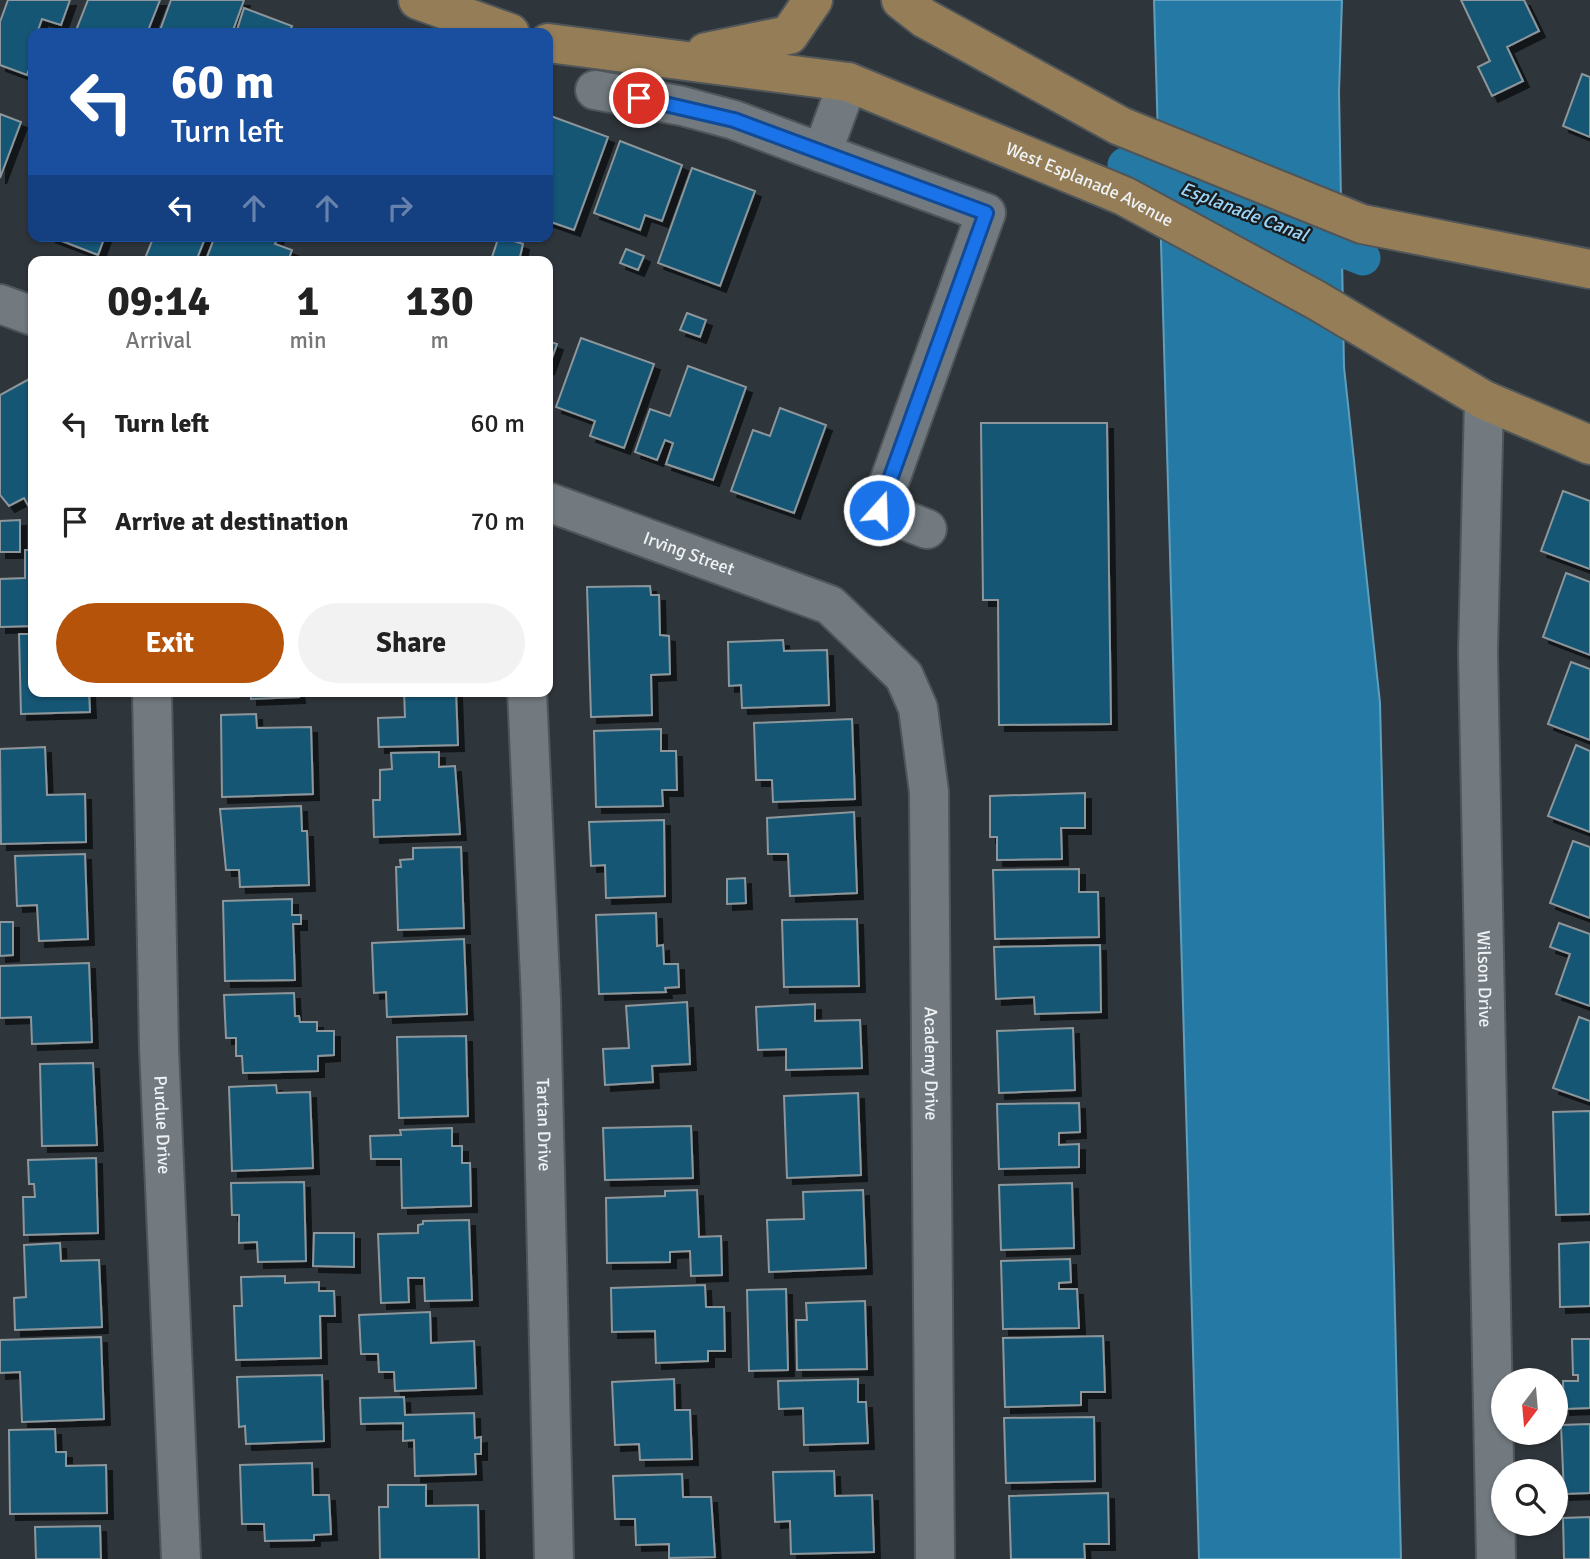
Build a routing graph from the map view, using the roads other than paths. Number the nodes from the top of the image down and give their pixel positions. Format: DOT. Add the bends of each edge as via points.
graph roads {
  1 [pos="418,0"];
  2 [pos="813,0"];
  3 [pos="901,0"];
  4 [pos="496,28"];
  5 [pos="553,44"];
  6 [pos="670,59"];
  7 [pos="848,82"];
  8 [pos="595,90"];
  9 [pos="822,153"];
  10 [pos="1590,269"];
  11 [pos="0,304"];
  12 [pos="28,314"];
  13 [pos="1484,400"];
  14 [pos="1590,444"];
  15 [pos="553,504"];
  16 [pos="927,529"];
  17 [pos="830,605"];
  18 [pos="152,697"];
  19 [pos="527,697"];
  20 [pos="181,1559"];
  21 [pos="554,1559"];
  22 [pos="934,1559"];
  23 [pos="1496,1559"];
  1 -- 4 [label="main road"];
  2 -- 6 [label="main road" via="789,35"];
  3 -- 10 [label="main road" via="924,18 1120,126 1362,224"];
  5 -- 6 [label="main road, West Esplanade Avenue"];
  6 -- 7 [label="main road, West Esplanade Avenue"];
  7 -- 9 [label="street"];
  7 -- 13 [label="main road, West Esplanade Avenue" via="1124,196"];
  8 -- 9 [label="street" via="734,120"];
  9 -- 16 [label="street" via="986,213 879,510"];
  11 -- 12 [label="street"];
  13 -- 14 [label="main road, West Esplanade Avenue"];
  13 -- 23 [label="street, Wilson Drive" via="1478,653"];
  15 -- 17 [label="street, Irving Street"];
  17 -- 22 [label="street, Academy Drive" via="904,676 918,708 929,792"];
  18 -- 20 [label="street, Purdue Drive" via="159,1048"];
  19 -- 21 [label="street, Tartan Drive" via="541,1000"];
}
